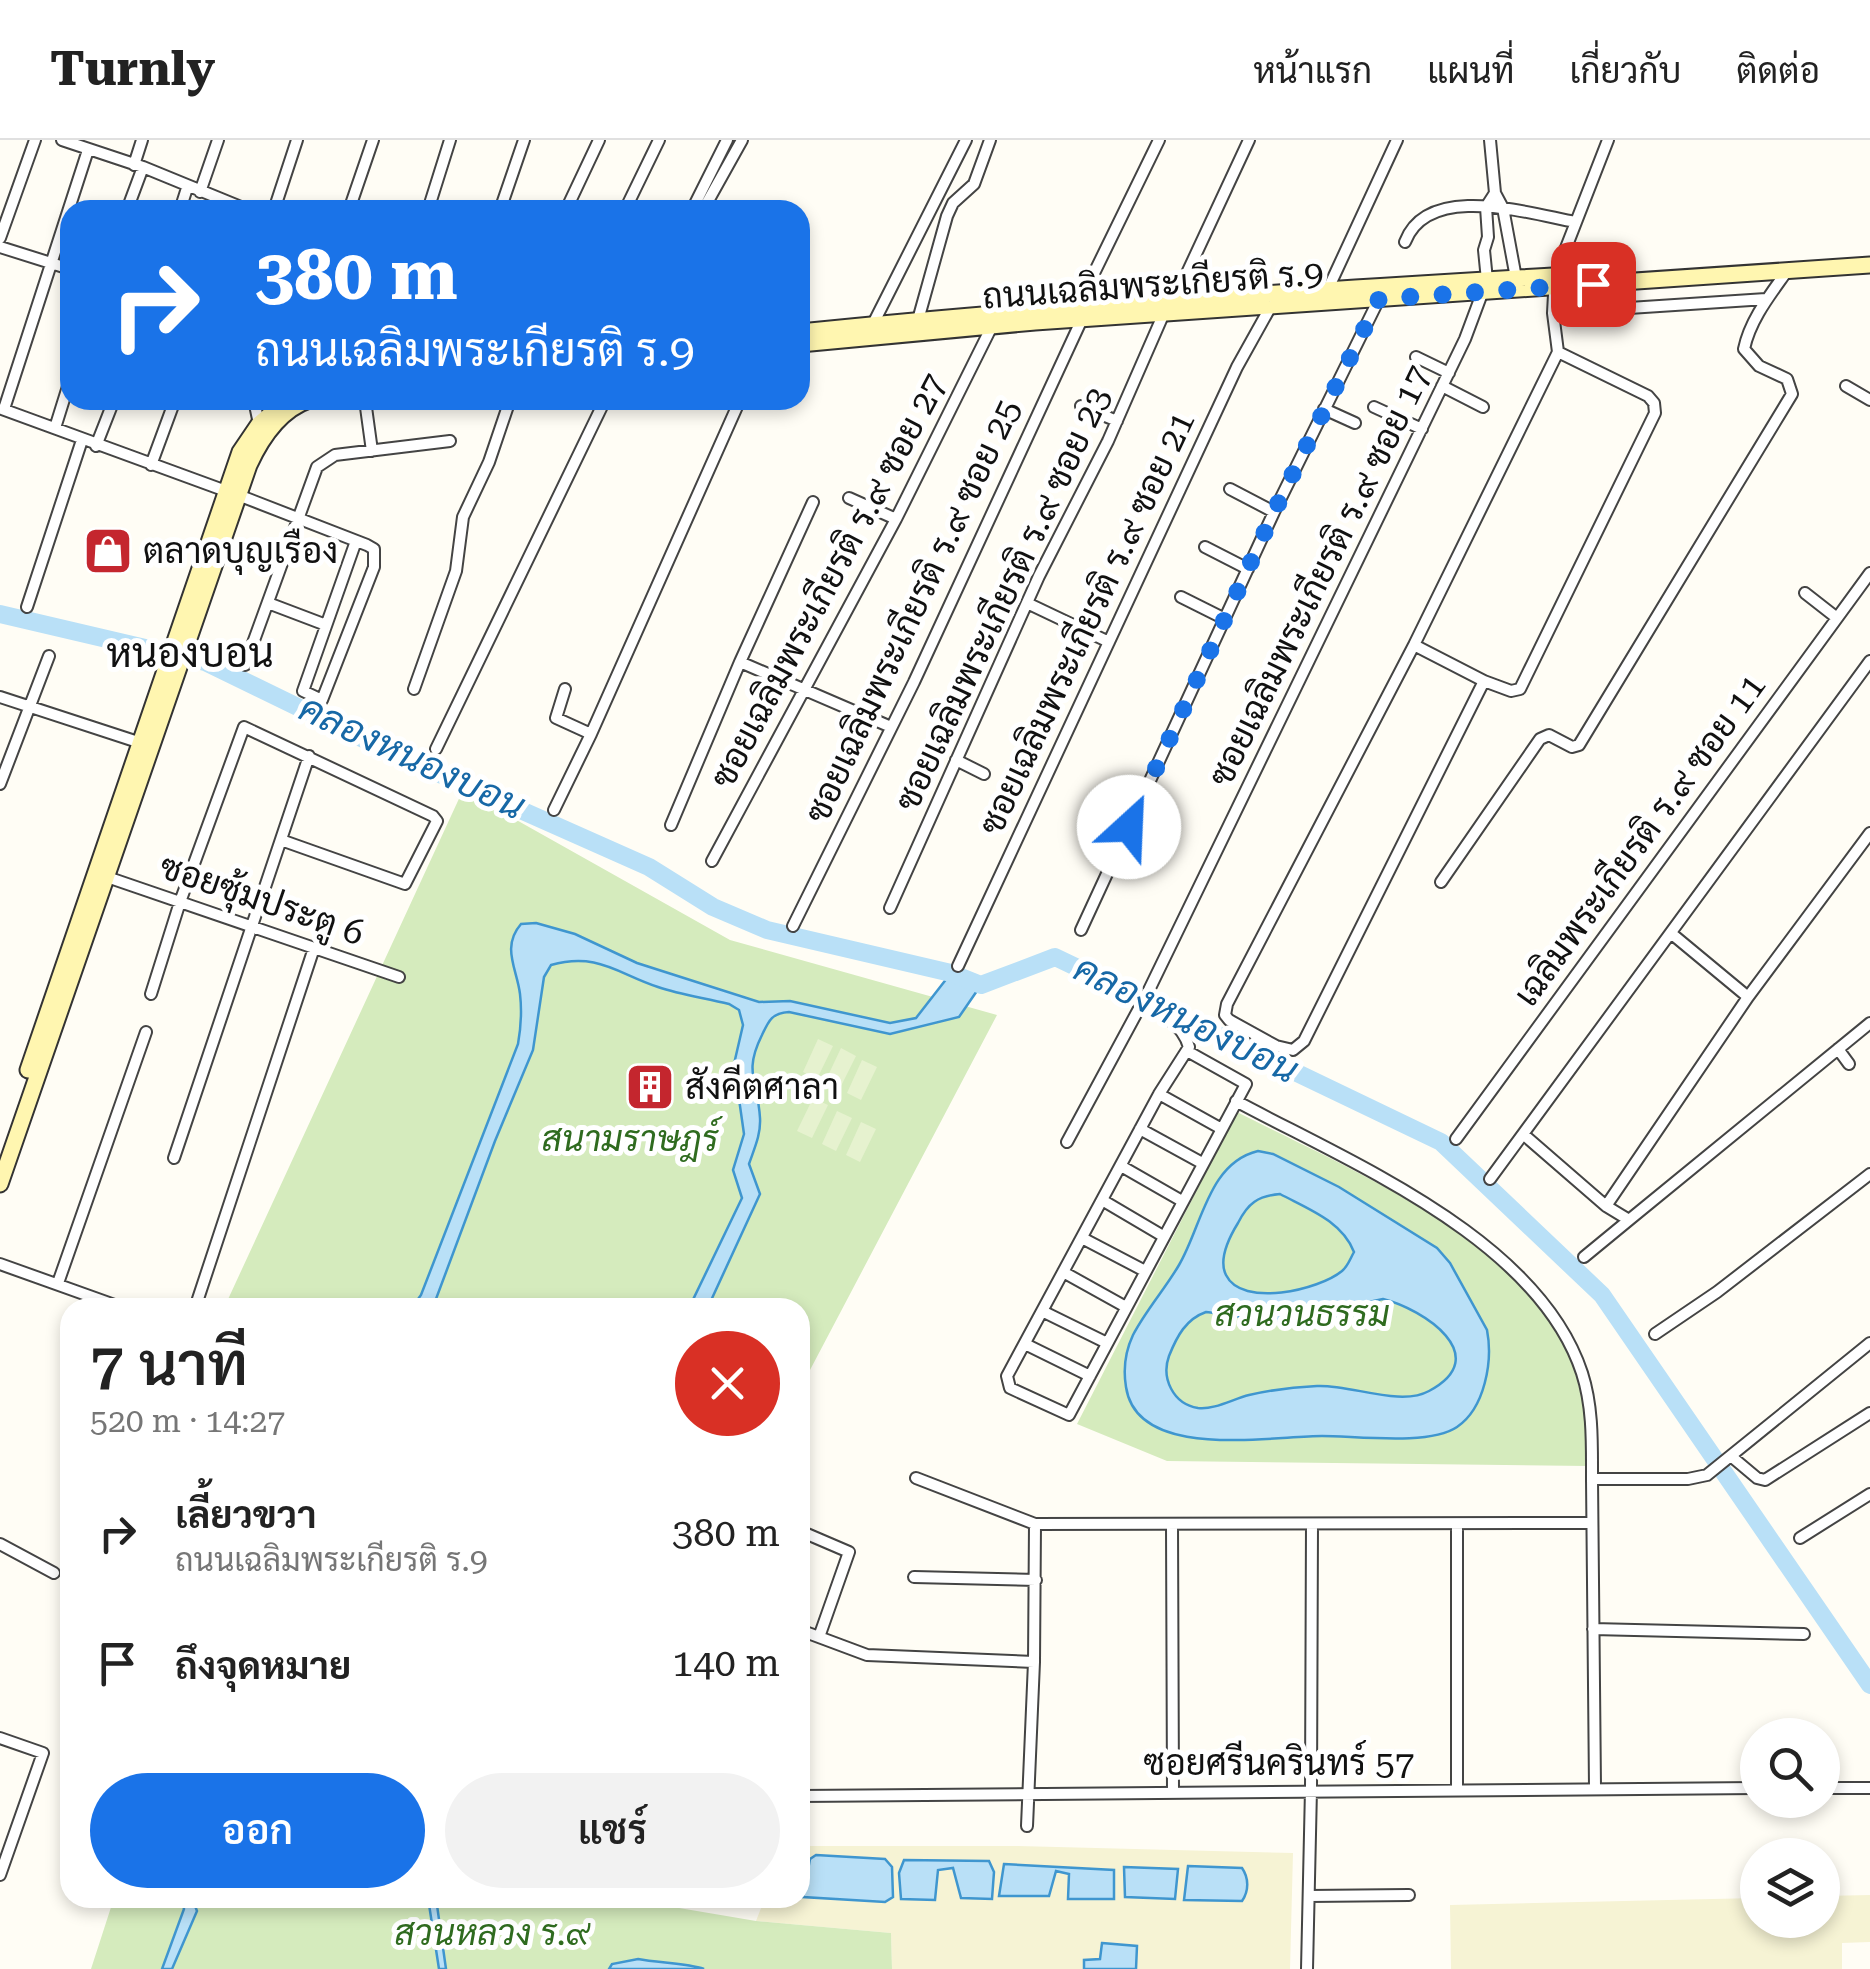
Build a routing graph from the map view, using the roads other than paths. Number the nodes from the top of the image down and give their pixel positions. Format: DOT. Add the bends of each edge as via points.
graph roads {
  1 [pos="35,140"];
  2 [pos="62,140"];
  3 [pos="142,140"];
  4 [pos="218,140"];
  5 [pos="297,140"];
  6 [pos="373,140"];
  7 [pos="450,140"];
  8 [pos="524,140"];
  9 [pos="599,140"];
  10 [pos="659,140"];
  11 [pos="727,140"];
  12 [pos="742,140"];
  13 [pos="966,140"];
  14 [pos="990,140"];
  15 [pos="1159,140"];
  16 [pos="1249,140"];
  17 [pos="1397,140"];
  18 [pos="1490,140"];
  19 [pos="1608,140"];
  20 [pos="82,145"];
  21 [pos="138,166"];
  22 [pos="188,188"];
  23 [pos="200,192"];
  24 [pos="1495,193"];
  25 [pos="66,200"];
  26 [pos="130,200"];
  27 [pos="184,200"];
  28 [pos="220,200"];
  29 [pos="277,200"];
  30 [pos="353,200"];
  31 [pos="431,200"];
  32 [pos="503,200"];
  33 [pos="571,200"];
  34 [pos="630,200"];
  35 [pos="697,200"];
  36 [pos="709,200"];
  37 [pos="1486,207"];
  38 [pos="1503,208"];
  39 [pos="1575,222"];
  40 [pos="60,223"];
  41 [pos="0,238"];
  42 [pos="1405,242"];
  43 [pos="0,247"];
  44 [pos="1870,256"];
  45 [pos="49,262"];
  46 [pos="1848,262"];
  47 [pos="1870,265"];
  48 [pos="60,266"];
  49 [pos="1787,271"];
  50 [pos="1516,278"];
  51 [pos="1556,282"];
  52 [pos="1484,286"];
  53 [pos="1328,289"];
  54 [pos="1379,299"];
  55 [pos="1766,300"];
  56 [pos="1270,306"];
  57 [pos="1169,307"];
  58 [pos="1079,313"];
  59 [pos="1553,313"];
  60 [pos="918,320"];
  61 [pos="873,324"];
  62 [pos="992,326"];
  63 [pos="810,331"];
  64 [pos="810,343"];
  65 [pos="1558,352"];
  66 [pos="1416,357"];
  67 [pos="1449,373"];
  68 [pos="1442,386"];
  69 [pos="1846,386"];
  70 [pos="1870,400"];
  71 [pos="1081,406"];
  72 [pos="1374,406"];
  73 [pos="1482,407"];
  74 [pos="2,409"];
  75 [pos="61,410"];
  76 [pos="110,410"];
  77 [pos="171,410"];
  78 [pos="256,410"];
  79 [pos="275,410"];
  80 [pos="292,410"];
  81 [pos="366,410"];
  82 [pos="507,410"];
  83 [pos="600,410"];
  84 [pos="736,410"];
  85 [pos="1324,410"];
  86 [pos="1117,421"];
  87 [pos="1355,423"];
  88 [pos="259,424"];
  89 [pos="55,428"];
  90 [pos="1422,429"];
  91 [pos="82,440"];
  92 [pos="450,440"];
  93 [pos="96,446"];
  94 [pos="372,451"];
  95 [pos="151,464"];
  96 [pos="1230,489"];
  97 [pos="232,493"];
  98 [pos="849,498"];
  99 [pos="813,502"];
  100 [pos="1274,512"];
  101 [pos="299,518"];
  102 [pos="896,519"];
  103 [pos="356,541"];
  104 [pos="1205,546"];
  105 [pos="1248,569"];
  106 [pos="1870,573"];
  107 [pos="1805,592"];
  108 [pos="1181,596"];
  109 [pos="268,603"];
  110 [pos="1027,603"];
  111 [pos="27,607"];
  112 [pos="1837,618"];
  113 [pos="1225,620"];
  114 [pos="326,624"];
  115 [pos="1109,642"];
  116 [pos="1414,645"];
  117 [pos="49,656"];
  118 [pos="1870,661"];
  119 [pos="740,662"];
  120 [pos="244,664"];
  121 [pos="172,672"];
  122 [pos="1484,681"];
  123 [pos="566,688"];
  124 [pos="414,689"];
  125 [pos="804,689"];
  126 [pos="0,698"];
  127 [pos="30,707"];
  128 [pos="892,727"];
  129 [pos="591,734"];
  130 [pos="141,743"];
  131 [pos="436,749"];
  132 [pos="309,756"];
  133 [pos="956,760"];
  134 [pos="984,774"];
  135 [pos="1,780"];
  136 [pos="554,810"];
  137 [pos="671,825"];
  138 [pos="1870,833"];
  139 [pos="281,840"];
  140 [pos="712,860"];
  141 [pos="107,877"];
  142 [pos="1441,882"];
  143 [pos="180,902"];
  144 [pos="890,908"];
  145 [pos="250,926"];
  146 [pos="793,926"];
  147 [pos="1081,930"];
  148 [pos="1672,934"];
  149 [pos="314,948"];
  150 [pos="958,966"];
  151 [pos="399,977"];
  152 [pos="152,994"];
  153 [pos="1748,997"];
  154 [pos="1142,1005"];
  155 [pos="1870,1022"];
  156 [pos="146,1032"];
  157 [pos="1838,1049"];
  158 [pos="1187,1051"];
  159 [pos="1850,1064"];
  160 [pos="1160,1094"];
  161 [pos="1236,1101"];
  162 [pos="1220,1128"];
  163 [pos="1140,1130"];
  164 [pos="1523,1134"];
  165 [pos="1456,1139"];
  166 [pos="1067,1142"];
  167 [pos="0,1154"];
  168 [pos="174,1158"];
  169 [pos="1202,1163"];
  170 [pos="1120,1166"];
  171 [pos="1870,1174"];
  172 [pos="1490,1179"];
  173 [pos="0,1184"];
  174 [pos="1102,1200"];
  175 [pos="1182,1200"];
  176 [pos="1606,1206"];
  177 [pos="1629,1220"];
  178 [pos="1164,1236"];
  179 [pos="1082,1238"];
  180 [pos="1584,1257"];
  181 [pos="0,1264"];
  182 [pos="1145,1271"];
  183 [pos="1064,1272"];
  184 [pos="58,1283"];
  185 [pos="97,1298"];
  186 [pos="198,1298"];
  187 [pos="1126,1307"];
  188 [pos="1042,1311"];
  189 [pos="1655,1334"];
  190 [pos="1107,1343"];
  191 [pos="1870,1343"];
  192 [pos="1024,1344"];
  193 [pos="1090,1376"];
  194 [pos="1870,1413"];
  195 [pos="1732,1457"];
  196 [pos="916,1478"];
  197 [pos="1592,1479"];
  198 [pos="1870,1494"];
  199 [pos="1592,1523"];
  200 [pos="1035,1524"];
  201 [pos="1312,1524"];
  202 [pos="1457,1524"];
  203 [pos="1172,1525"];
  204 [pos="810,1535"];
  205 [pos="1800,1538"];
  206 [pos="0,1544"];
  207 [pos="54,1573"];
  208 [pos="914,1577"];
  209 [pos="1036,1580"];
  210 [pos="1594,1630"];
  211 [pos="810,1634"];
  212 [pos="1804,1634"];
  213 [pos="818,1637"];
  214 [pos="1034,1662"];
  215 [pos="0,1738"];
  216 [pos="1594,1788"];
  217 [pos="1740,1788"];
  218 [pos="1840,1788"];
  219 [pos="1870,1788"];
  220 [pos="1311,1789"];
  221 [pos="1457,1790"];
  222 [pos="1173,1791"];
  223 [pos="1030,1793"];
  224 [pos="810,1796"];
  225 [pos="1028,1826"];
  226 [pos="0,1875"];
  227 [pos="1408,1894"];
  228 [pos="1309,1896"];
  229 [pos="1307,1969"];
  1 -- 41 [label="street"];
  2 -- 20 [label="street"];
  3 -- 21 [label="street"];
  4 -- 23 [label="street"];
  5 -- 29 [label="street"];
  6 -- 30 [label="street"];
  7 -- 31 [label="street"];
  8 -- 32 [label="street"];
  9 -- 33 [label="street"];
  10 -- 34 [label="street"];
  11 -- 35 [label="street"];
  12 -- 36 [label="street"];
  13 -- 61 [label="street"];
  14 -- 60 [label="street" via="974,184 947,216"];
  15 -- 58 [label="street, ซอยเฉลิมพระเกียรติ ร.๙ ซอย 25"];
  16 -- 57 [label="street, ซอยเฉลิมพระเกียรติ ร.๙ ซอย 23"];
  17 -- 53 [label="street"];
  18 -- 24 [label="street"];
  19 -- 39 [label="street"];
  20 -- 21 [label="street"];
  20 -- 25 [label="street"];
  21 -- 22 [label="street"];
  21 -- 26 [label="street"];
  22 -- 23 [label="street"];
  22 -- 27 [label="street"];
  23 -- 28 [label="street"];
  24 -- 37 [label="street"];
  24 -- 38 [label="street"];
  37 -- 38 [label="street"];
  37 -- 42 [label="street" via="1428,213"];
  37 -- 52 [label="street"];
  38 -- 39 [label="street"];
  38 -- 50 [label="street"];
  39 -- 51 [label="street"];
  40 -- 45 [label="street"];
  43 -- 45 [label="street"];
  44 -- 46 [label="main road, ถนนเฉลิมพระเกียรติ ร.9"];
  45 -- 48 [label="street"];
  45 -- 74 [label="street"];
  46 -- 47 [label="main road, ถนนเฉลิมพระเกียรติ ร.9"];
  46 -- 49 [label="main road, ถนนเฉลิมพระเกียรติ ร.9"];
  46 -- 51 [label="main road, ถนนเฉลิมพระเกียรติ ร.9"];
  49 -- 51 [label="main road, ถนนเฉลิมพระเกียรติ ร.9"];
  49 -- 55 [label="street"];
  50 -- 51 [label="main road, ถนนเฉลิมพระเกียรติ ร.9"];
  50 -- 52 [label="main road, ถนนเฉลิมพระเกียรติ ร.9"];
  51 -- 52 [label="main road, ถนนเฉลิมพระเกียรติ ร.9"];
  51 -- 59 [label="street"];
  52 -- 53 [label="main road, ถนนเฉลิมพระเกียรติ ร.9"];
  52 -- 54 [label="main road, ถนนเฉลิมพระเกียรติ ร.9"];
  52 -- 67 [label="street, ซอยเฉลิมพระเกียรติ ร.๙ ซอย 17"];
  53 -- 57 [label="main road, ถนนเฉลิมพระเกียรติ ร.9"];
  54 -- 56 [label="main road, ถนนเฉลิมพระเกียรติ ร.9"];
  54 -- 85 [label="street"];
  55 -- 59 [label="street"];
  55 -- 142 [label="street" via="1744,350 1787,379 1792,394 1578,745 1548,735 1540,739"];
  56 -- 57 [label="main road, ถนนเฉลิมพระเกียรติ ร.9"];
  56 -- 115 [label="street, ซอยเฉลิมพระเกียรติ ร.๙ ซอย 21"];
  57 -- 58 [label="main road, ถนนเฉลิมพระเกียรติ ร.9"];
  57 -- 86 [label="street, ซอยเฉลิมพระเกียรติ ร.๙ ซอย 23"];
  58 -- 60 [label="main road, ถนนเฉลิมพระเกียรติ ร.9"];
  58 -- 62 [label="main road, ถนนเฉลิมพระเกียรติ ร.9"];
  58 -- 128 [label="street, ซอยเฉลิมพระเกียรติ ร.๙ ซอย 25"];
  59 -- 65 [label="street"];
  60 -- 61 [label="main road, ถนนเฉลิมพระเกียรติ ร.9"];
  61 -- 63 [label="main road, ถนนเฉลิมพระเกียรติ ร.9"];
  62 -- 64 [label="main road, ถนนเฉลิมพระเกียรติ ร.9"];
  62 -- 102 [label="street, ซอยเฉลิมพระเกียรติ ร.๙ ซอย 27"];
  65 -- 116 [label="street"];
  65 -- 122 [label="street" via="1648,396 1655,413 1520,689"];
  66 -- 67 [label="street"];
  67 -- 68 [label="street, ซอยเฉลิมพระเกียรติ ร.๙ ซอย 17"];
  68 -- 73 [label="street"];
  68 -- 90 [label="street, ซอยเฉลิมพระเกียรติ ร.๙ ซอย 17"];
  69 -- 70 [label="street"];
  71 -- 86 [label="street"];
  72 -- 90 [label="street"];
  74 -- 89 [label="street"];
  75 -- 89 [label="street"];
  76 -- 93 [label="street"];
  77 -- 95 [label="street"];
  78 -- 88 [label="street"];
  79 -- 88 [label="main road"];
  80 -- 97 [label="main road" via="259,444"];
  81 -- 94 [label="street"];
  82 -- 124 [label="street" via="463,517 456,571"];
  83 -- 131 [label="street"];
  84 -- 129 [label="street"];
  85 -- 87 [label="street"];
  85 -- 100 [label="street"];
  86 -- 110 [label="street, ซอยเฉลิมพระเกียรติ ร.๙ ซอย 23"];
  88 -- 97 [label="main road" via="240,452"];
  89 -- 91 [label="street"];
  90 -- 154 [label="street, ซอยเฉลิมพระเกียรติ ร.๙ ซอย 17"];
  91 -- 93 [label="street"];
  91 -- 111 [label="street"];
  92 -- 94 [label="street"];
  93 -- 95 [label="street"];
  94 -- 101 [label="street" via="325,459"];
  95 -- 97 [label="street"];
  96 -- 100 [label="street"];
  97 -- 101 [label="street"];
  97 -- 121 [label="main road"];
  98 -- 102 [label="street"];
  99 -- 119 [label="street"];
  100 -- 105 [label="street"];
  101 -- 103 [label="street"];
  101 -- 109 [label="street"];
  102 -- 125 [label="street, ซอยเฉลิมพระเกียรติ ร.๙ ซอย 27"];
  103 -- 114 [label="street"];
  103 -- 114 [label="street" via="374,549 374,567 322,700 303,691"];
  104 -- 105 [label="street"];
  105 -- 113 [label="street"];
  106 -- 112 [label="street, เฉลิมพระเกียรติ ร.๙ ซอย 11"];
  107 -- 112 [label="street"];
  108 -- 113 [label="street"];
  109 -- 114 [label="street"];
  109 -- 120 [label="street"];
  110 -- 115 [label="street"];
  110 -- 133 [label="street, ซอยเฉลิมพระเกียรติ ร.๙ ซอย 23"];
  112 -- 165 [label="street, เฉลิมพระเกียรติ ร.๙ ซอย 11"];
  113 -- 147 [label="street"];
  115 -- 150 [label="street, ซอยเฉลิมพระเกียรติ ร.๙ ซอย 21"];
  116 -- 122 [label="street"];
  116 -- 122 [label="street" via="1227,1004 1229,1020 1276,1046 1293,1050 1304,1041"];
  117 -- 127 [label="street"];
  118 -- 148 [label="street"];
  119 -- 125 [label="street"];
  119 -- 137 [label="street"];
  121 -- 130 [label="main road"];
  121 -- 141 [label="main road"];
  123 -- 129 [label="street" via="556,718"];
  125 -- 128 [label="street"];
  125 -- 140 [label="street, ซอยเฉลิมพระเกียรติ ร.๙ ซอย 27"];
  126 -- 127 [label="street"];
  127 -- 130 [label="street"];
  127 -- 135 [label="street"];
  128 -- 146 [label="street, ซอยเฉลิมพระเกียรติ ร.๙ ซอย 25"];
  129 -- 136 [label="street"];
  130 -- 167 [label="main road"];
  132 -- 139 [label="street"];
  132 -- 139 [label="street" via="433,816 436,826 405,884"];
  132 -- 143 [label="street" via="244,727"];
  133 -- 134 [label="street"];
  133 -- 144 [label="street, ซอยเฉลิมพระเกียรติ ร.๙ ซอย 23"];
  138 -- 153 [label="street"];
  139 -- 145 [label="street"];
  141 -- 143 [label="street, ซอยซุ้มประตู 6"];
  141 -- 173 [label="main road"];
  143 -- 145 [label="street, ซอยซุ้มประตู 6"];
  143 -- 152 [label="street"];
  145 -- 149 [label="street, ซอยซุ้มประตู 6"];
  145 -- 168 [label="street"];
  148 -- 153 [label="street"];
  148 -- 164 [label="street"];
  149 -- 151 [label="street, ซอยซุ้มประตู 6"];
  149 -- 186 [label="street"];
  153 -- 176 [label="street"];
  154 -- 158 [label="street" via="1174,1022 1187,1038"];
  154 -- 166 [label="street, ซอยเฉลิมพระเกียรติ ร.๙ ซอย 17"];
  155 -- 157 [label="street"];
  156 -- 184 [label="street"];
  157 -- 159 [label="street"];
  157 -- 177 [label="street"];
  158 -- 160 [label="street"];
  158 -- 161 [label="street" via="1246,1084"];
  160 -- 162 [label="street"];
  160 -- 163 [label="street"];
  161 -- 162 [label="street"];
  161 -- 197 [label="street" via="1433,1207 1534,1291 1582,1372"];
  162 -- 169 [label="street"];
  163 -- 169 [label="street"];
  163 -- 170 [label="street"];
  164 -- 172 [label="street"];
  164 -- 176 [label="street"];
  169 -- 175 [label="street"];
  170 -- 174 [label="street"];
  170 -- 175 [label="street"];
  171 -- 189 [label="street"];
  174 -- 178 [label="street"];
  174 -- 179 [label="street"];
  175 -- 178 [label="street"];
  176 -- 177 [label="street"];
  177 -- 180 [label="street"];
  178 -- 182 [label="street"];
  179 -- 182 [label="street"];
  179 -- 183 [label="street"];
  181 -- 184 [label="street"];
  182 -- 187 [label="street"];
  183 -- 187 [label="street"];
  183 -- 188 [label="street"];
  184 -- 185 [label="street"];
  187 -- 190 [label="street"];
  188 -- 190 [label="street"];
  188 -- 192 [label="street"];
  190 -- 193 [label="street"];
  191 -- 195 [label="street"];
  192 -- 193 [label="street"];
  192 -- 193 [label="street" via="1008,1376 1010,1388 1069,1414"];
  194 -- 195 [label="street" via="1765,1480"];
  195 -- 197 [label="street" via="1688,1479"];
  196 -- 200 [label="street"];
  197 -- 199 [label="street"];
  198 -- 205 [label="street"];
  199 -- 202 [label="street"];
  199 -- 210 [label="street"];
  200 -- 203 [label="street"];
  200 -- 209 [label="street"];
  201 -- 202 [label="street"];
  201 -- 203 [label="street"];
  201 -- 220 [label="street"];
  202 -- 221 [label="street"];
  203 -- 222 [label="street"];
  204 -- 213 [label="street" via="849,1552"];
  206 -- 207 [label="street"];
  208 -- 209 [label="street"];
  209 -- 214 [label="street"];
  210 -- 212 [label="street"];
  210 -- 216 [label="street"];
  211 -- 213 [label="street"];
  213 -- 214 [label="street" via="867,1655"];
  214 -- 223 [label="street"];
  215 -- 226 [label="street" via="43,1753"];
  216 -- 217 [label="street, ซอยศรีนครินทร์ 57"];
  216 -- 221 [label="street, ซอยศรีนครินทร์ 57"];
  218 -- 219 [label="street"];
  220 -- 221 [label="street, ซอยศรีนครินทร์ 57"];
  220 -- 222 [label="street, ซอยศรีนครินทร์ 57"];
  220 -- 228 [label="street"];
  222 -- 223 [label="street, ซอยศรีนครินทร์ 57"];
  223 -- 224 [label="street, ซอยศรีนครินทร์ 57"];
  223 -- 225 [label="street"];
  227 -- 228 [label="street"];
  228 -- 229 [label="street"];
}
